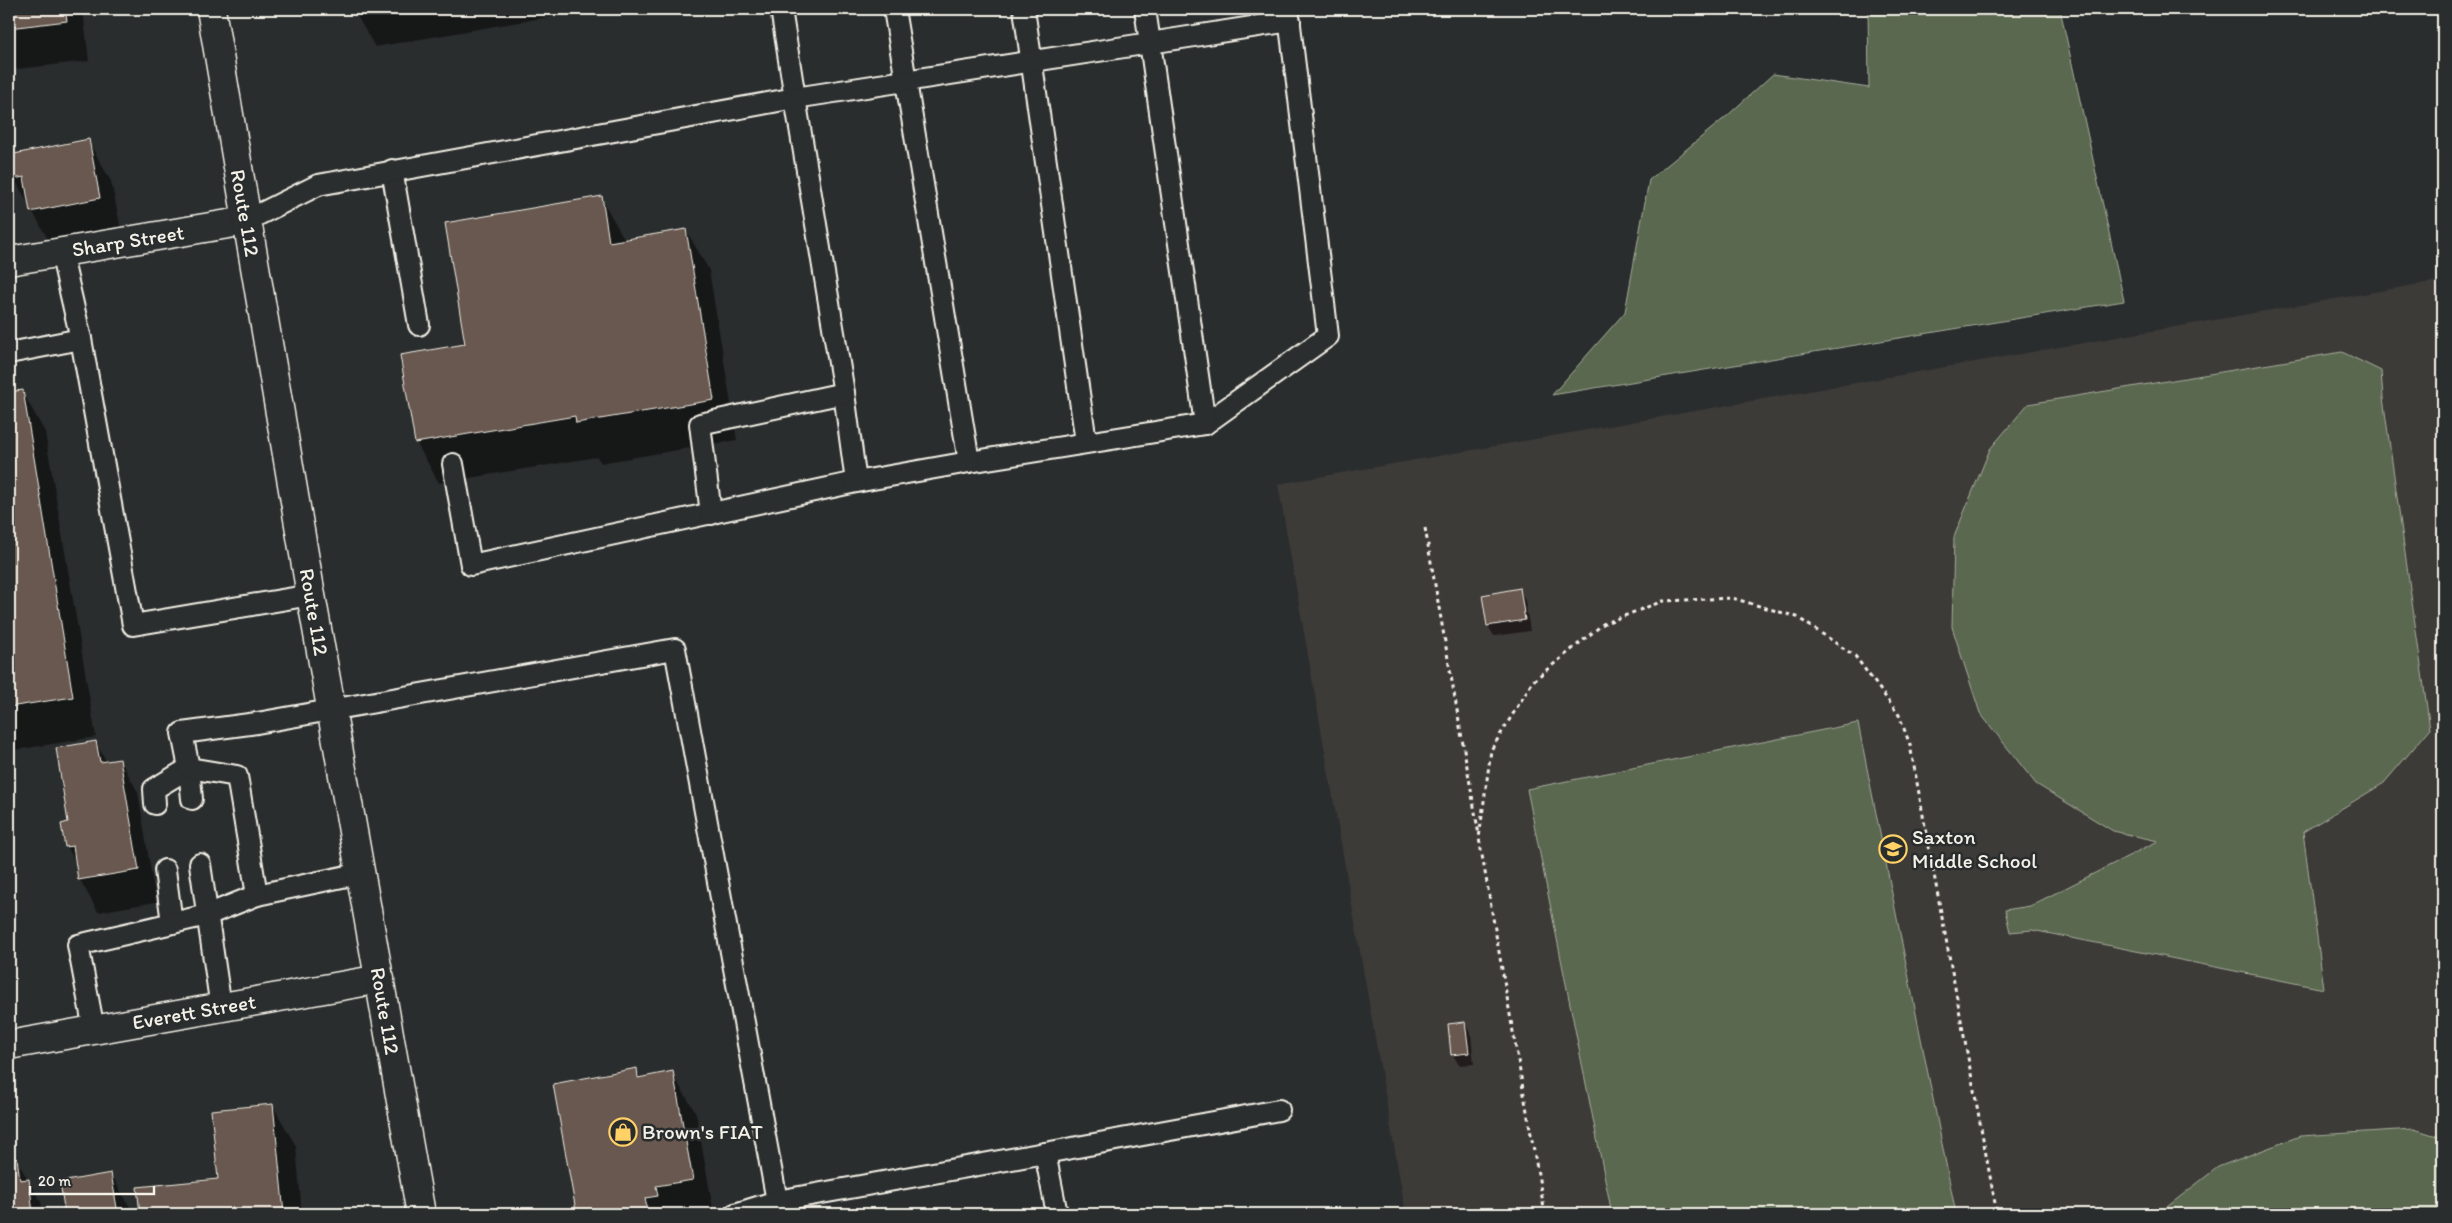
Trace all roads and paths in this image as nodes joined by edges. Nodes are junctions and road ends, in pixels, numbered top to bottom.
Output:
1 (211, 9) edge
2 (781, 9) edge
3 (894, 9) edge
4 (1024, 9) edge
5 (1145, 9) edge
6 (1289, 15) edge
7 (1150, 43) junction
8 (1032, 61) junction
9 (906, 80) junction
10 (795, 98) junction
11 (392, 170) junction
12 (246, 221) junction
13 (61, 252) junction
14 (9, 262) edge
15 (419, 325) dead end
16 (81, 339) junction
17 (9, 353) edge
18 (844, 393) junction
19 (1204, 424) junction
20 (1086, 442) junction
21 (969, 462) junction
22 (453, 464) dead end
23 (856, 482) junction
24 (711, 514) junction
25 (1425, 528) dead end
26 (311, 595) junction
27 (331, 709) junction
28 (188, 768) junction
29 (192, 799) dead end
30 (155, 804) dead end
31 (1479, 838) junction
32 (200, 864) dead end
33 (165, 870) dead end
34 (361, 874) junction
35 (257, 895) junction
36 (207, 915) junction
37 (172, 923) junction
38 (380, 978) junction
39 (221, 1008) junction
40 (94, 1030) junction
41 (9, 1045) edge
42 (1279, 1110) dead end
43 (1045, 1153) junction
44 (777, 1202) junction
45 (422, 1214) edge
46 (735, 1214) edge
47 (1057, 1214) edge
48 (1545, 1214) edge
49 (1997, 1214) edge

1 - 12 main road, Route 112
2 - 10 lane
3 - 9 lane
4 - 8 lane
5 - 7 lane
6 - 7 lane
6 - 19 lane
7 - 8 lane
7 - 19 lane
8 - 9 lane
8 - 20 lane
9 - 10 lane
9 - 21 lane
10 - 11 lane
10 - 18 lane
11 - 12 lane
11 - 15 lane
12 - 13 main road, Sharp Street
12 - 26 main road, Route 112
13 - 14 main road, Sharp Street
13 - 16 lane
16 - 17 lane
16 - 26 lane
18 - 23 lane
18 - 24 lane
19 - 20 lane
20 - 21 lane
21 - 23 lane
22 - 24 lane
23 - 24 lane
25 - 31 path
26 - 27 main road, Route 112
27 - 28 lane
27 - 34 main road, Route 112
27 - 44 lane
28 - 29 lane
28 - 30 lane
28 - 35 lane
31 - 48 path
31 - 49 path
32 - 36 lane
33 - 37 lane
34 - 35 lane
34 - 38 main road, Route 112
35 - 36 lane
36 - 37 lane
36 - 39 lane
37 - 40 lane
38 - 39 main road, Everett Street
38 - 45 main road, Route 112
39 - 40 main road, Everett Street
40 - 41 main road, Everett Street
42 - 43 lane
43 - 44 lane
43 - 47 lane
44 - 46 lane

